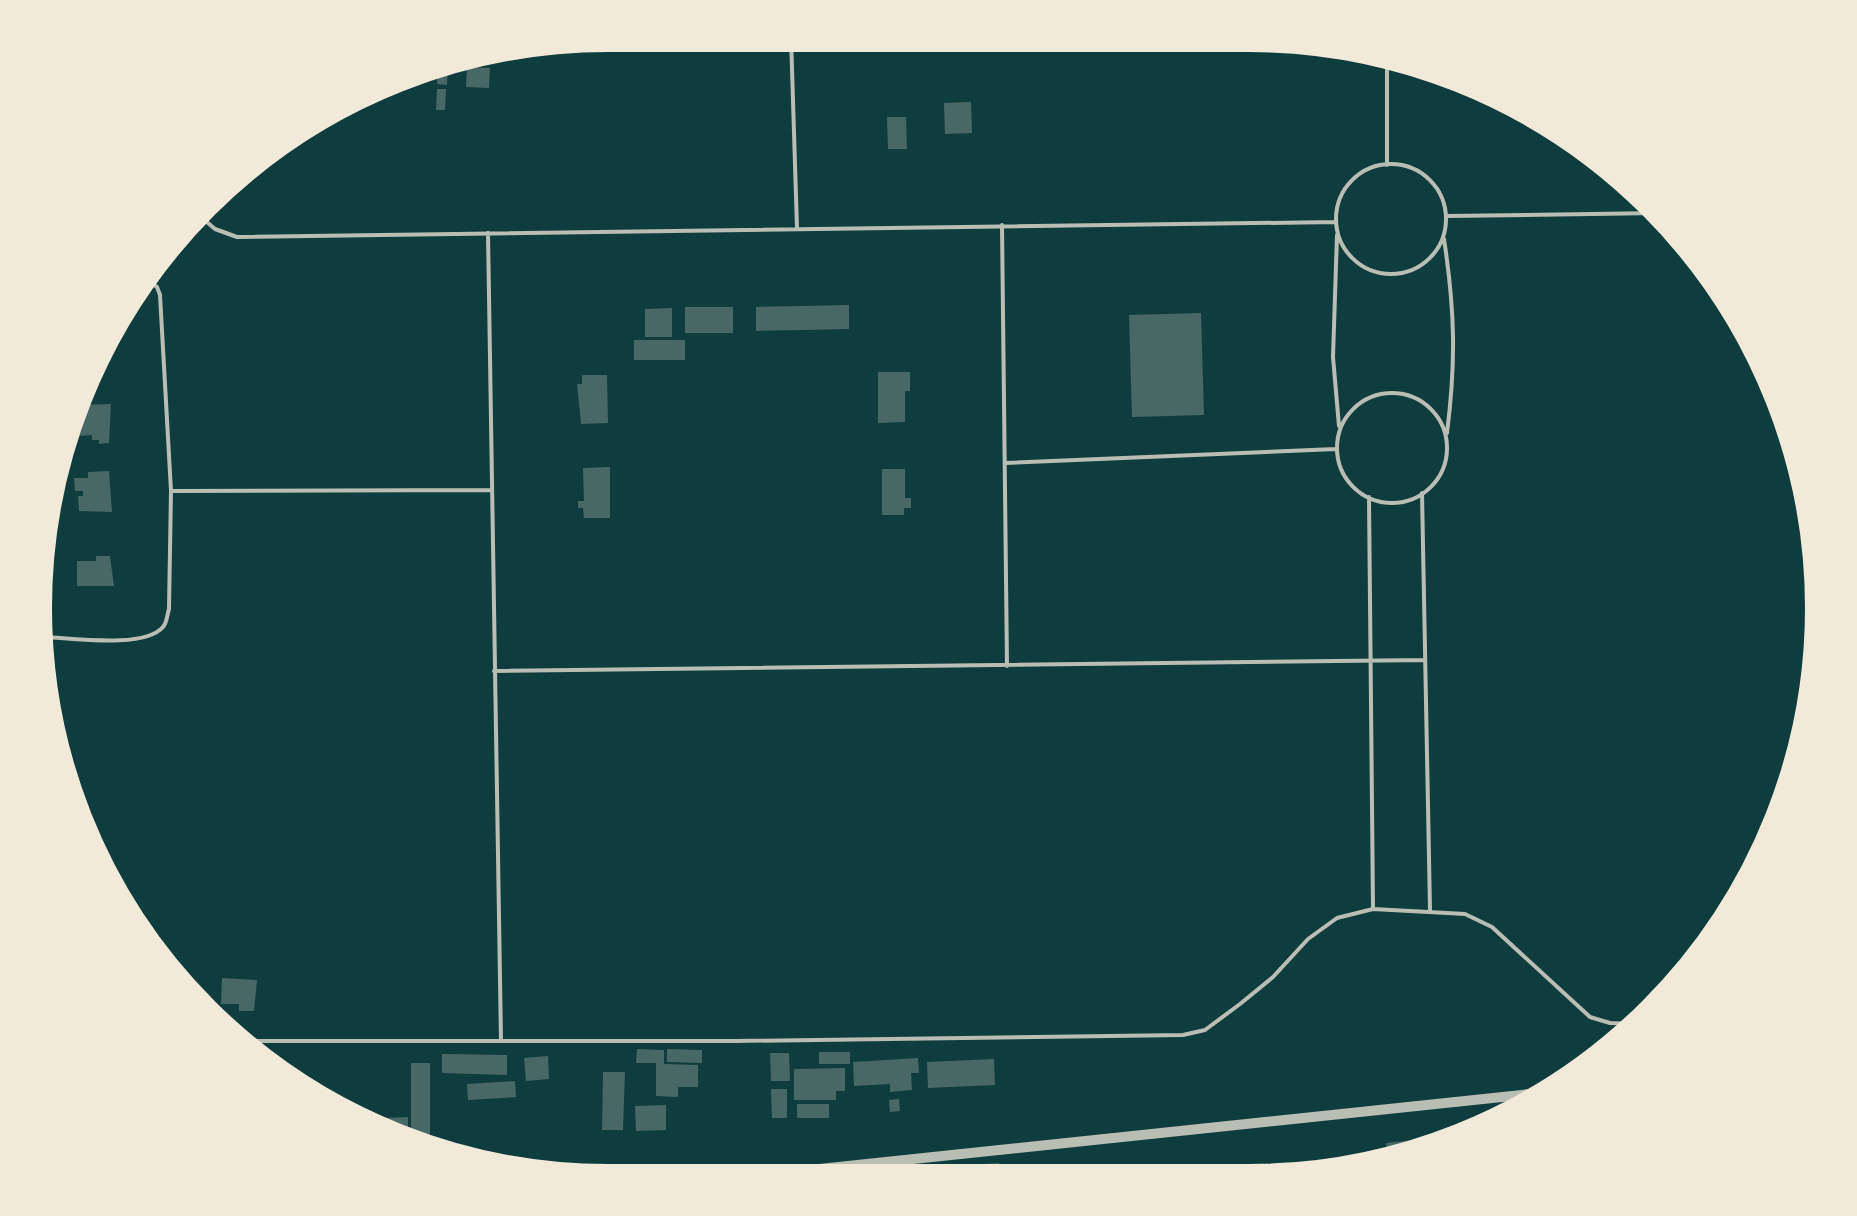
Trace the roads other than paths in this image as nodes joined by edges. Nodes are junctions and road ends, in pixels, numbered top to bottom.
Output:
1 (791, 50) edge
2 (1387, 68) edge
3 (1387, 165) junction
4 (1644, 213) edge
5 (1447, 216) junction
6 (206, 221) edge
7 (1336, 222) junction
8 (1002, 225) junction
9 (797, 228) junction
10 (1337, 232) junction
11 (488, 233) junction
12 (1444, 237) junction
13 (153, 285) edge
14 (1340, 428) junction
15 (1446, 437) junction
16 (1336, 449) junction
17 (1005, 463) junction
18 (491, 490) junction
19 (171, 491) junction
20 (1422, 493) junction
21 (1369, 497) junction
22 (51, 637) edge
23 (1425, 660) junction
24 (1371, 661) junction
25 (1007, 666) junction
26 (494, 671) junction
27 (1373, 909) junction
28 (1430, 910) junction
29 (1622, 1023) edge
30 (256, 1041) edge
31 (501, 1041) junction
32 (1520, 1095) edge
33 (848, 1166) edge

1 - 9 lane
2 - 3 lane
3 - 5 lane
3 - 7 lane
4 - 5 lane
5 - 12 lane
6 - 11 lane
7 - 8 lane
7 - 10 lane
8 - 9 lane
8 - 17 lane
9 - 11 lane
10 - 12 lane
10 - 14 lane
11 - 18 lane
12 - 15 lane
13 - 19 lane
14 - 15 lane
14 - 16 lane
15 - 20 lane
16 - 17 lane
16 - 21 lane
17 - 25 lane
18 - 19 lane
18 - 26 lane
19 - 22 lane
20 - 21 lane
20 - 23 lane
21 - 24 lane
23 - 24 lane
23 - 28 lane
24 - 25 lane
24 - 27 lane
25 - 26 lane
26 - 31 lane
27 - 28 lane
27 - 31 lane
28 - 29 lane
30 - 31 lane
32 - 33 street

